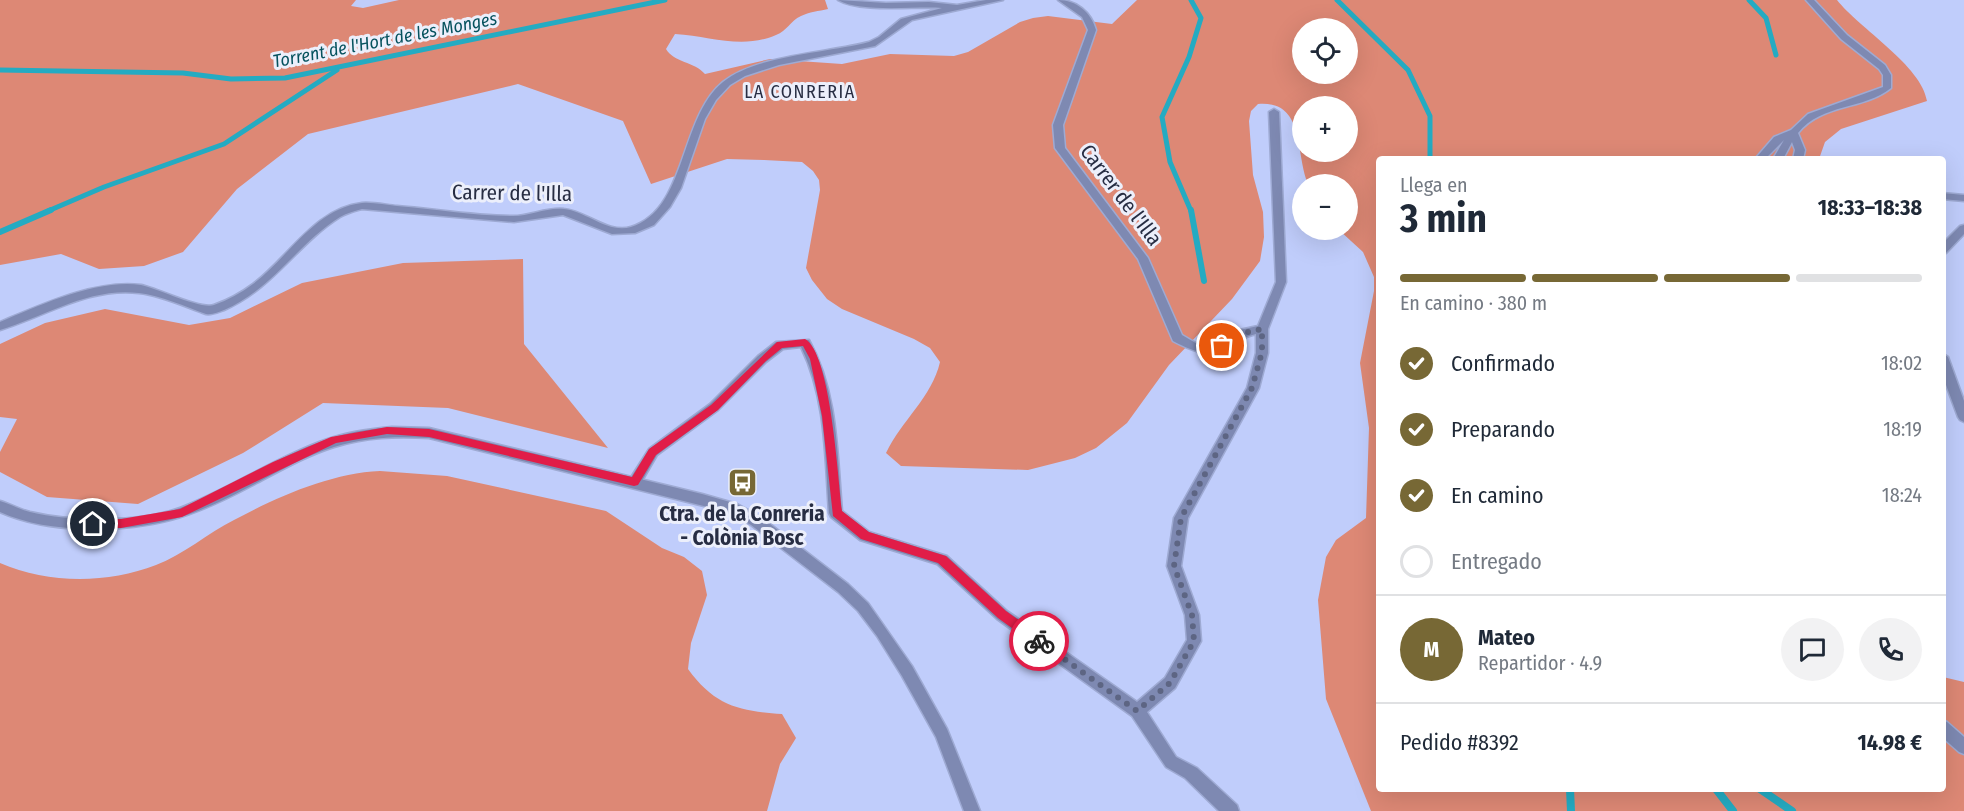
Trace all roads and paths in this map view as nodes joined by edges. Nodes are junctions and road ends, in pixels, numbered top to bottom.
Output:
1 (842, 0) edge
2 (999, 0) edge
3 (1062, 0) edge
4 (1810, 0) edge
5 (960, 8) junction
6 (1274, 112) dead end
7 (1793, 132) junction
8 (1763, 156) edge
9 (1780, 156) edge
10 (1799, 156) edge
11 (1946, 196) edge
12 (1964, 198) edge
13 (1964, 228) edge
14 (1946, 247) edge
15 (0, 326) edge
16 (1262, 329) junction
17 (1946, 368) edge
18 (1964, 417) edge
19 (634, 482) junction
20 (0, 506) edge
21 (1137, 711) junction
22 (1946, 731) edge
23 (1964, 747) edge
24 (972, 811) edge
25 (1232, 811) edge

1 - 5 street
2 - 5 street, Carrer de l'Illa
3 - 16 street, Carrer de l'Illa
4 - 7 street
5 - 15 street, Carrer de l'Illa
6 - 16 street
7 - 8 street
7 - 9 street
7 - 10 street
11 - 12 street
13 - 14 street
16 - 21 street
17 - 18 street
19 - 20 street
19 - 21 street
19 - 24 street
21 - 25 street
22 - 23 street

